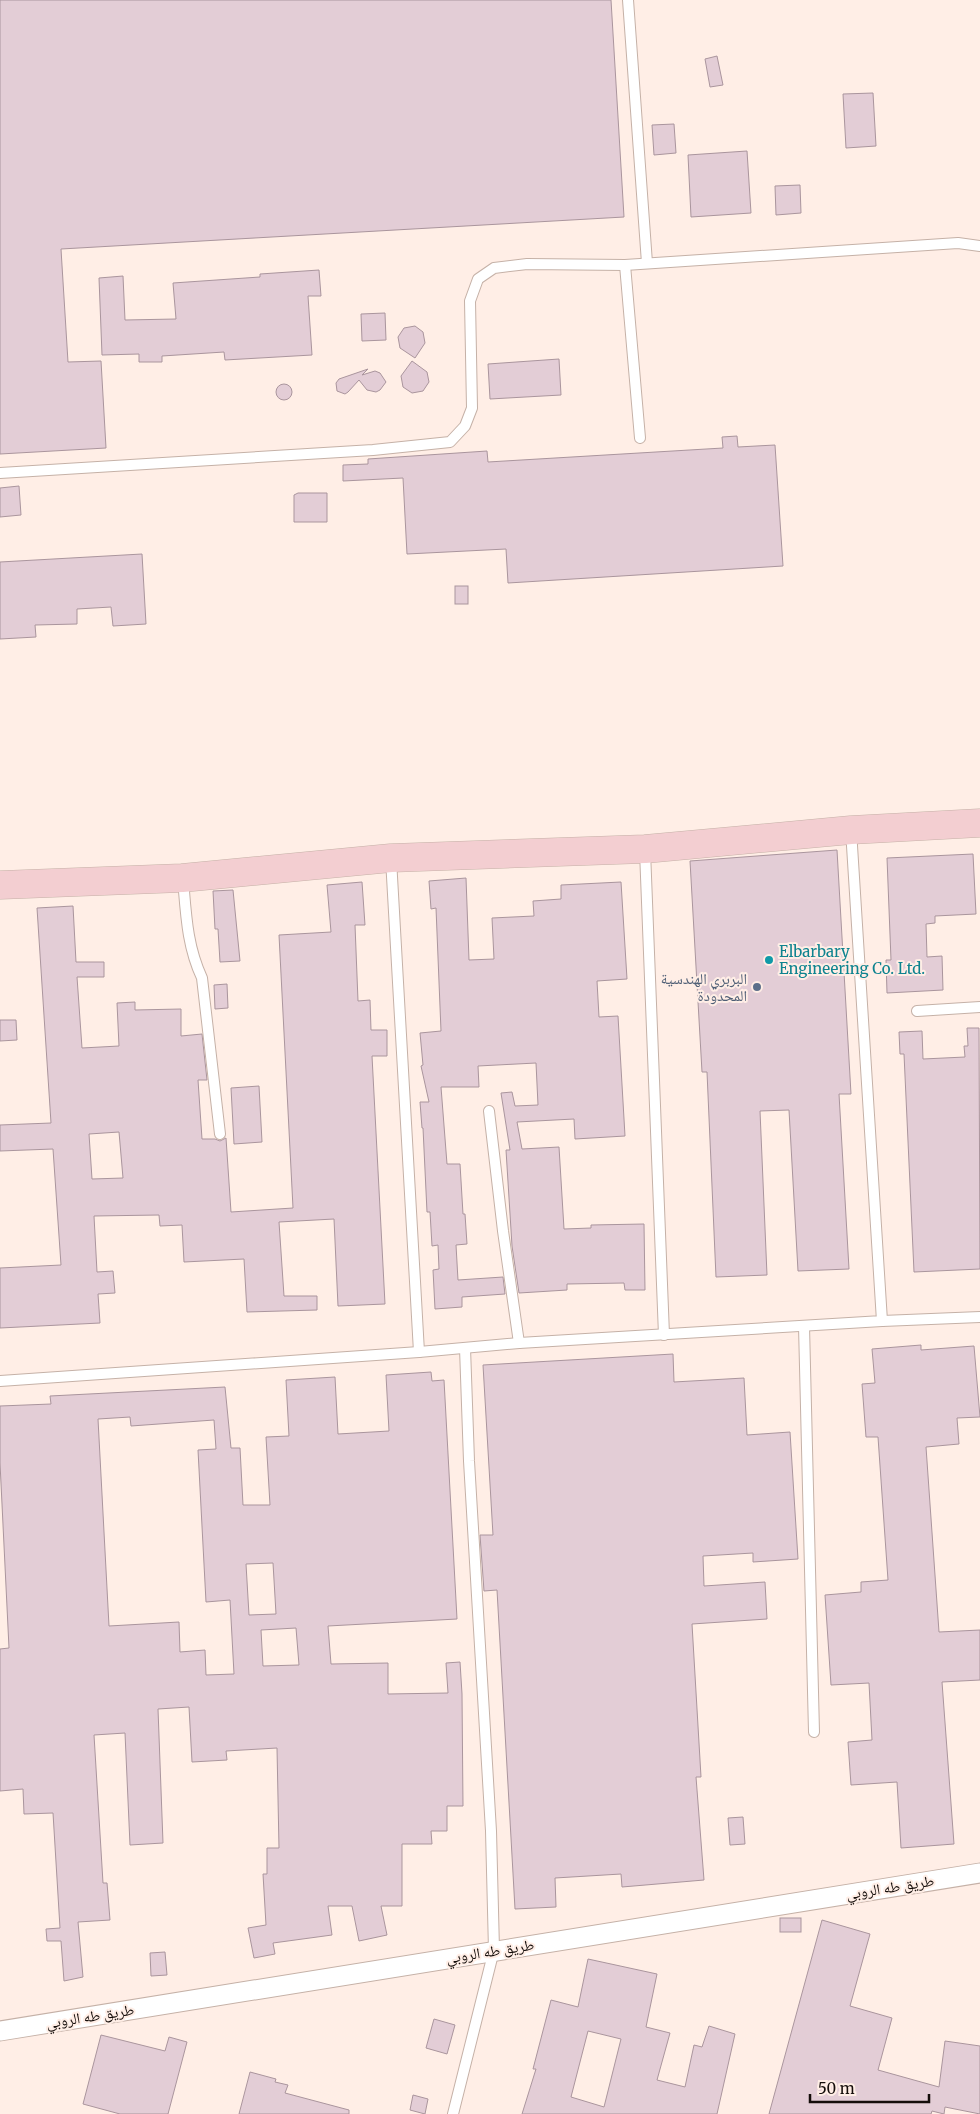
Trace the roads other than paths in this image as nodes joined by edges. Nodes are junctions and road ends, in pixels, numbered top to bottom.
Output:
1 (628, 0) edge
2 (980, 246) edge
3 (647, 263) junction
4 (625, 265) junction
5 (640, 438) dead end
6 (0, 473) edge
7 (980, 823) edge
8 (851, 830) junction
9 (645, 849) junction
10 (391, 858) junction
11 (182, 878) junction
12 (0, 885) edge
13 (980, 1007) edge
14 (917, 1011) dead end
15 (489, 1112) dead end
16 (220, 1134) dead end
17 (980, 1317) edge
18 (882, 1321) junction
19 (804, 1326) junction
20 (664, 1335) junction
21 (519, 1343) junction
22 (466, 1348) junction
23 (419, 1352) junction
24 (0, 1381) edge
25 (814, 1732) dead end
26 (980, 1873) edge
27 (494, 1950) junction
28 (0, 2031) edge
29 (453, 2114) edge

1 - 3 lane
2 - 3 lane
3 - 4 lane
4 - 5 lane
4 - 6 lane
7 - 8 street
8 - 9 street
8 - 18 lane
9 - 10 street
9 - 20 lane
10 - 11 street
10 - 23 lane
11 - 12 street
11 - 16 lane
13 - 14 lane
15 - 21 lane
17 - 18 lane
18 - 19 lane
19 - 20 lane
19 - 25 lane
20 - 21 lane
21 - 22 lane
22 - 23 lane
22 - 27 lane
23 - 24 lane
26 - 27 street, طريق طه الروبي
27 - 28 street, طريق طه الروبي
27 - 29 lane

